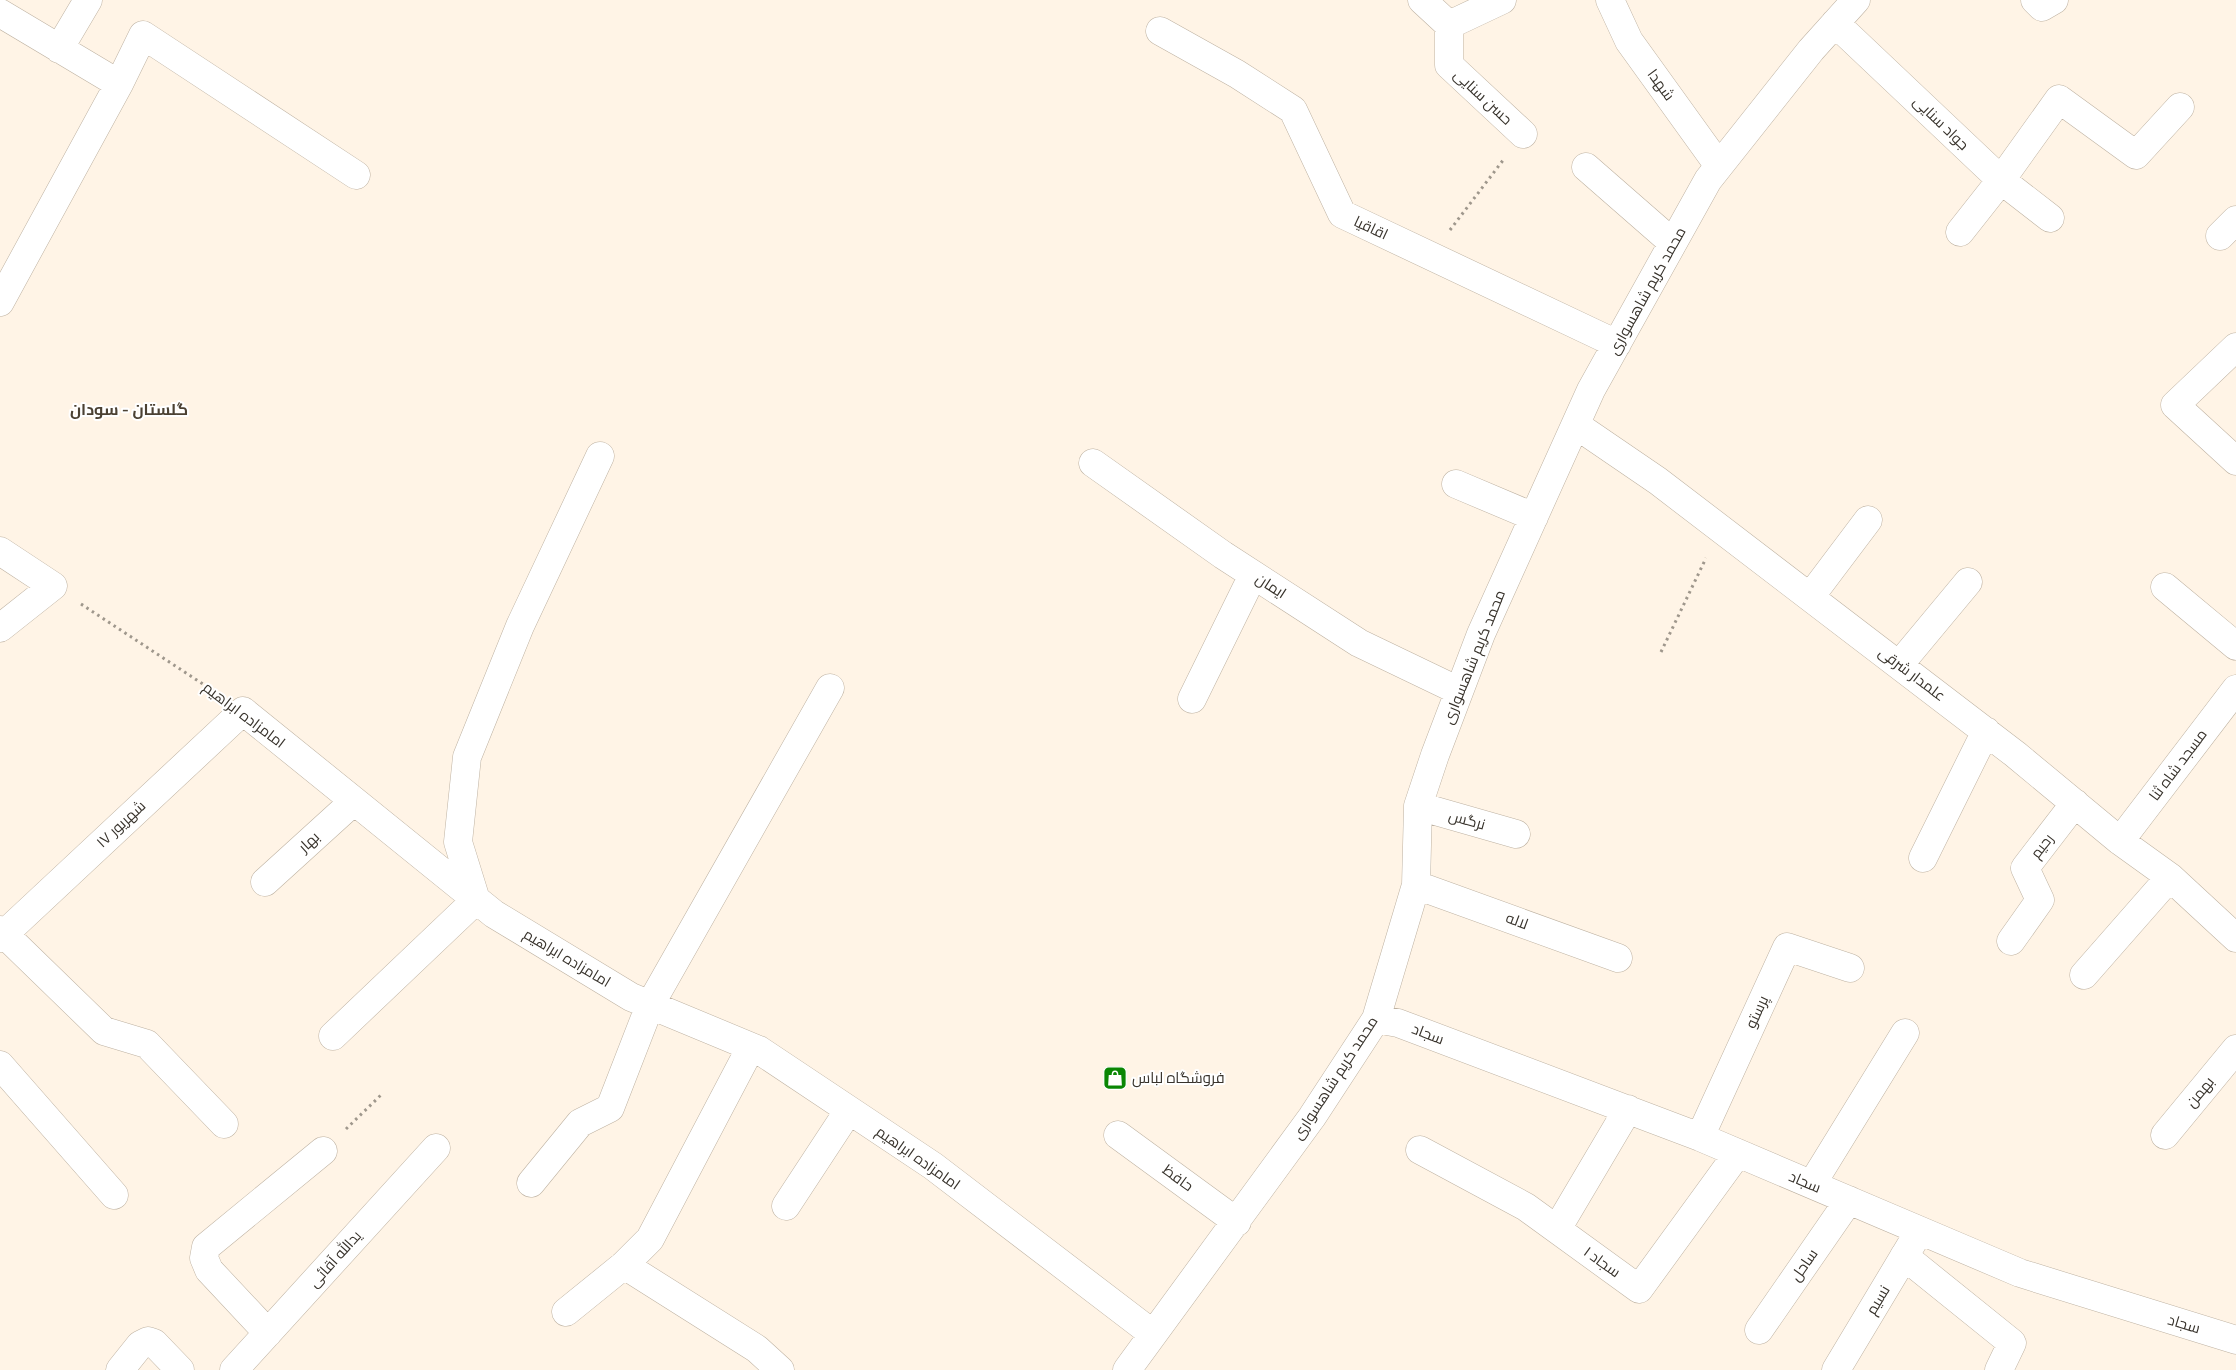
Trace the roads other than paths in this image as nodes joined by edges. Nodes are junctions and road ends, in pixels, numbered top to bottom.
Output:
1 (88, 0) edge
2 (1422, 0) edge
3 (1502, 0) edge
4 (1610, 0) edge
5 (1856, 0) edge
6 (2035, 0) edge
7 (2054, 0) edge
8 (0, 13) edge
9 (1835, 23) junction
10 (1449, 25) junction
11 (1160, 31) dead end
12 (60, 49) junction
13 (119, 84) junction
14 (2180, 107) dead end
15 (1524, 134) road end
16 (1719, 166) junction
17 (1586, 167) dead end
18 (356, 175) dead end
19 (2001, 180) junction
20 (2050, 218) dead end
21 (1960, 232) dead end
22 (1673, 243) junction
23 (0, 302) edge
24 (1617, 344) junction
25 (2236, 347) edge
26 (1576, 425) junction
27 (600, 456) dead end
28 (2236, 461) edge
29 (1093, 463) dead end
30 (1456, 484) dead end
31 (1534, 517) junction
32 (1868, 520) dead end
33 (0, 550) edge
34 (1253, 575) junction
35 (1968, 582) dead end
36 (2165, 587) dead end
37 (1810, 597) junction
38 (0, 628) edge
39 (2236, 646) edge
40 (1899, 665) junction
41 (830, 688) dead end
42 (2236, 689) edge
43 (1459, 691) junction
44 (1192, 699) dead end
45 (243, 711) joint
46 (1986, 731) junction
47 (353, 802) junction
48 (2075, 803) junction
49 (1418, 806) junction
50 (1516, 834) dead end
51 (2120, 841) junction
52 (1923, 858) dead end
53 (2170, 878) junction
54 (266, 882) dead end
55 (1416, 885) junction
56 (476, 900) junction
57 (1, 934) edge
58 (2236, 938) edge
59 (2011, 941) dead end
60 (1618, 958) dead end
61 (1850, 968) dead end
62 (2084, 976) dead end
63 (650, 1005) junction
64 (1376, 1019) junction
65 (1905, 1033) dead end
66 (334, 1036) dead end
67 (751, 1047) junction
68 (2236, 1049) edge
69 (0, 1065) edge
70 (1628, 1109) junction
71 (849, 1110) junction
72 (224, 1124) dead end
73 (1118, 1134) dead end
74 (2164, 1135) dead end
75 (1700, 1137) junction
76 (436, 1148) dead end
77 (1420, 1150) dead end
78 (324, 1151) road end
79 (1738, 1153) junction
80 (531, 1183) dead end
81 (1812, 1184) junction
82 (114, 1194) dead end
83 (1849, 1200) junction
84 (786, 1206) dead end
85 (1237, 1222) junction
86 (1557, 1229) junction
87 (1920, 1230) junction
88 (1904, 1256) junction
89 (624, 1265) junction
90 (566, 1312) dead end
91 (1759, 1330) dead end
92 (268, 1333) junction
93 (1153, 1334) junction
94 (2236, 1340) edge
95 (120, 1370) edge
96 (180, 1370) edge
97 (234, 1370) edge
98 (780, 1370) edge
99 (1127, 1370) edge
100 (1836, 1370) edge
101 (1999, 1370) edge

1 - 12 street
2 - 10 street
3 - 10 street
4 - 16 street, شهدا
5 - 9 street, محمد کریم شاهسواری
6 - 7 street
8 - 12 street
9 - 16 street, محمد کریم شاهسواری
9 - 19 street, جواد سنایی
10 - 15 street, حسن سنايی
11 - 24 street, اقاقیا
12 - 13 street
13 - 18 street
13 - 23 street
14 - 19 street
16 - 22 street, محمد کریم شاهسواری
17 - 22 street
19 - 20 street, جواد سنایی
19 - 21 street
22 - 24 street, محمد کریم شاهسواری
24 - 26 street, محمد کریم شاهسواری
25 - 28 street
26 - 31 street, محمد کریم شاهسواری
26 - 37 street, علمدار شرقی
27 - 56 street
29 - 34 street, ایمان
30 - 31 street
31 - 43 street, محمد کریم شاهسواری
32 - 37 street
33 - 38 street
34 - 43 street, ایمان
34 - 44 street
35 - 40 street
36 - 39 street
37 - 40 street, علمدار شرقی
40 - 46 street, علمدار شرقی
41 - 63 street
42 - 51 street, مسجد شاه ثنا
43 - 49 street, محمد کریم شاهسواری
45 - 47 street, امامزاده ابراهیم
45 - 57 street, ۱۷ شهریور
46 - 48 street, علمدار شرقی
46 - 52 street
47 - 54 street, بهار
47 - 56 street, امامزاده ابراهیم
48 - 51 street, علمدار شرقی
48 - 59 street, رحیم
49 - 50 street, نرگس
49 - 55 street, محمد کریم شاهسواری
51 - 53 street, علمدار شرقی
53 - 58 street, علمدار شرقی
53 - 62 street
55 - 60 street, لاله
55 - 64 street, محمد کریم شاهسواری
56 - 63 street, امامزاده ابراهیم
56 - 66 street
57 - 72 street
61 - 75 street, پرستو
63 - 67 street, امامزاده ابراهیم
63 - 80 street
64 - 70 street, سجاد
64 - 85 street, محمد کریم شاهسواری
65 - 81 street
67 - 71 street, امامزاده ابراهیم
67 - 89 street
68 - 74 street, بهمن
69 - 82 street
70 - 75 street, سجاد
70 - 86 street
71 - 84 street
71 - 93 street, امامزاده ابراهیم
73 - 85 street, حافظ
75 - 79 street, سجاد
76 - 92 street, یدالله آقائی
77 - 86 street, سجاد ۱
78 - 92 street
79 - 81 street, سجاد
79 - 86 street, سجاد ۱
81 - 83 street, سجاد
83 - 87 street, سجاد
83 - 91 street, ساحل
85 - 93 street, محمد کریم شاهسواری
87 - 88 street, نسیم
87 - 94 street, سجاد
88 - 100 street, نسیم
88 - 101 street
89 - 90 street
89 - 98 street
92 - 97 street, یدالله آقائی
93 - 99 street
95 - 96 street

